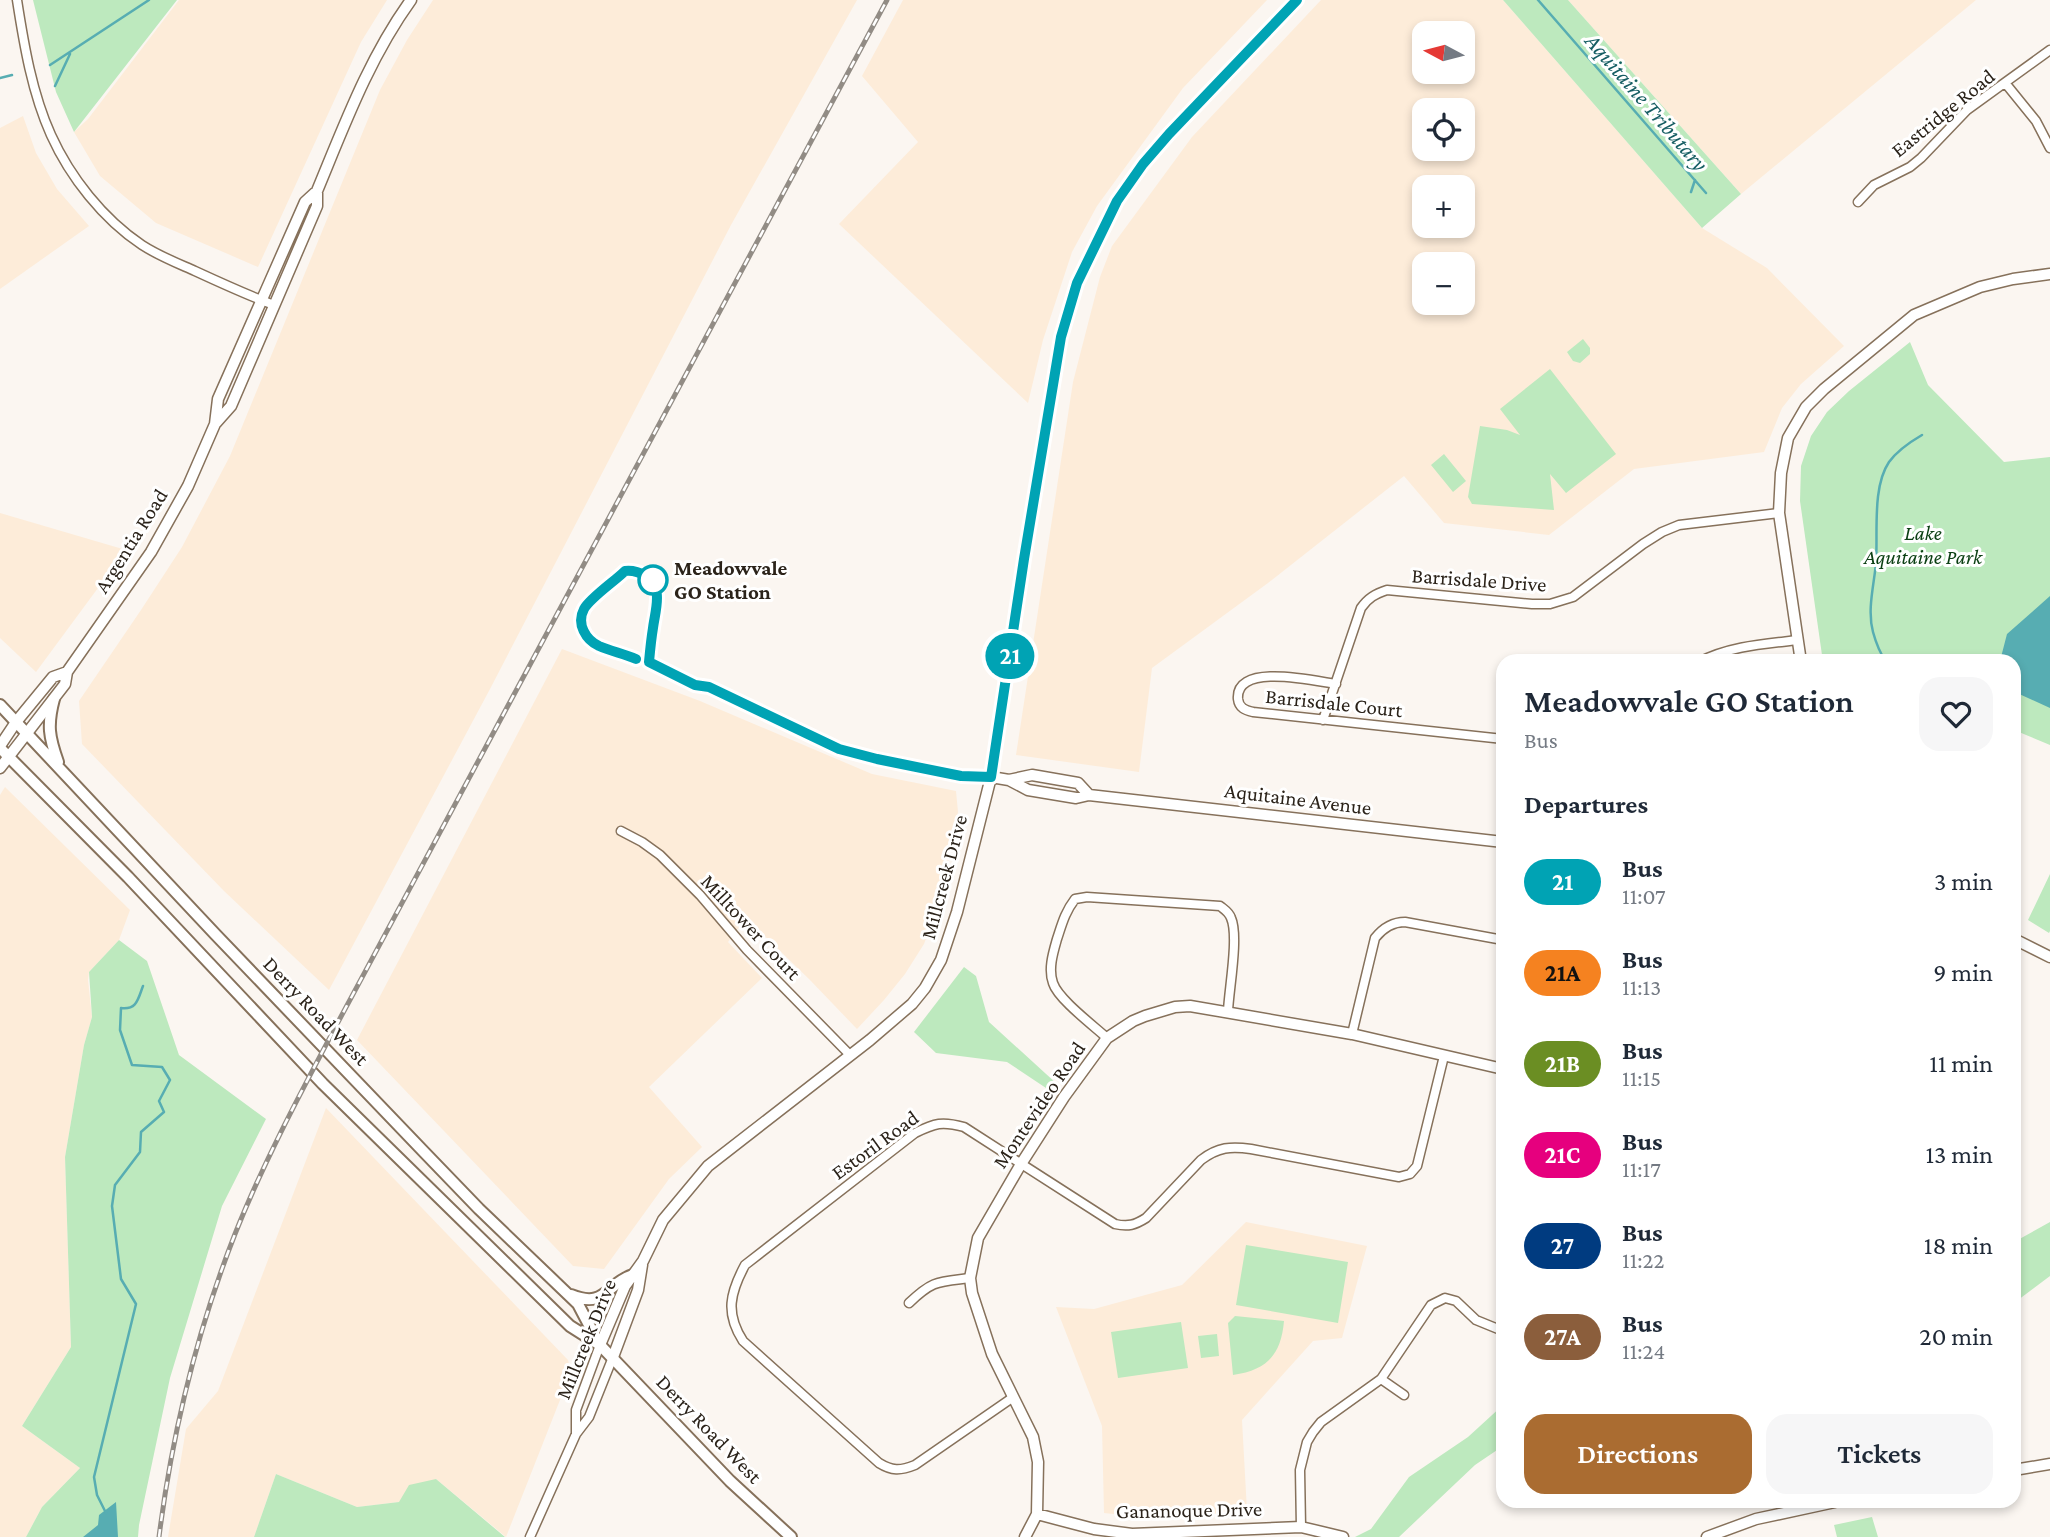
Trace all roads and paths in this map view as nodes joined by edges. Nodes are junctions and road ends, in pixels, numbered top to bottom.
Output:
1 (17, 0) edge
2 (411, 0) edge
3 (1297, 0) edge
4 (2050, 50) edge
5 (2006, 84) junction
6 (2050, 148) edge
7 (317, 191) junction
8 (1858, 202) dead end
9 (2050, 274) edge
10 (262, 300) junction
11 (274, 304) junction
12 (215, 424) junction
13 (1779, 513) junction
14 (1798, 640) junction
15 (1715, 654) edge
16 (1800, 654) edge
17 (67, 673) junction
18 (1336, 684) junction
19 (54, 699) junction
20 (0, 705) edge
21 (1323, 720) junction
22 (16, 722) junction
23 (27, 732) junction
24 (1496, 738) edge
25 (0, 747) edge
26 (8, 757) junction
27 (0, 768) edge
28 (60, 768) junction
29 (991, 777) junction
30 (1009, 780) junction
31 (1089, 795) junction
32 (621, 831) dead end
33 (1496, 841) edge
34 (1496, 939) edge
35 (2021, 942) edge
36 (2050, 957) edge
37 (1228, 1011) junction
38 (1352, 1034) junction
39 (1107, 1038) junction
40 (850, 1055) junction
41 (1444, 1056) junction
42 (1496, 1067) edge
43 (1021, 1164) junction
44 (643, 1261) junction
45 (633, 1275) junction
46 (970, 1278) junction
47 (568, 1293) junction
48 (909, 1303) dead end
49 (1496, 1328) edge
50 (600, 1345) junction
51 (613, 1357) junction
52 (1381, 1379) junction
53 (1404, 1395) dead end
54 (1012, 1398) junction
55 (576, 1434) junction
56 (2050, 1464) edge
57 (2021, 1469) edge
58 (1807, 1508) edge
59 (1037, 1514) junction
60 (1301, 1527) junction
61 (530, 1537) edge
62 (791, 1537) edge
63 (1025, 1537) edge
64 (1343, 1537) edge
65 (1707, 1537) edge

1 - 10 street
2 - 7 street, Argentia Road
3 - 29 street, Millcreek Drive
4 - 5 street, Eastridge Road
5 - 6 street
5 - 8 street, Eastridge Road
7 - 10 street, Argentia Road
7 - 11 street, Argentia Road
9 - 13 street
10 - 11 street
10 - 12 street, Argentia Road
11 - 12 street, Argentia Road
12 - 17 street, Argentia Road
13 - 14 street
13 - 18 street, Barrisdale Drive
14 - 15 street
14 - 16 street
17 - 19 street, Argentia Road
17 - 22 street, Argentia Road
18 - 21 street, Barrisdale Drive
18 - 21 street, Barrisdale Court
19 - 23 street, Argentia Road
19 - 28 main road
20 - 22 main road, Derry Road West
21 - 24 street, Barrisdale Court
22 - 23 main road, Derry Road West
22 - 25 street, Argentia Road
23 - 26 street, Argentia Road
23 - 28 main road, Derry Road West
25 - 26 main road, Derry Road West
26 - 27 street, Argentia Road
26 - 50 main road, Derry Road West
28 - 47 main road, Derry Road West
29 - 30 street, Aquitaine Avenue
29 - 40 street, Millcreek Drive
30 - 31 street, Aquitaine Avenue
30 - 31 street, Aquitaine Avenue
31 - 33 street, Aquitaine Avenue
32 - 40 street, Milltower Court
34 - 38 street
35 - 36 street
37 - 38 street, Montevideo Road
37 - 39 street, Montevideo Road
37 - 39 street
38 - 41 street, Montevideo Road
39 - 43 street, Montevideo Road
40 - 44 street, Millcreek Drive
41 - 42 street, Montevideo Road
41 - 43 street, Estoril Road
43 - 46 street, Montevideo Road
43 - 54 street, Estoril Road
44 - 45 street, Millcreek Drive
44 - 51 street, Millcreek Drive
45 - 47 main road
45 - 50 street, Millcreek Drive
46 - 48 street
46 - 54 street, Montevideo Road
47 - 50 main road, Derry Road West
49 - 52 street
50 - 51 main road, Derry Road West
50 - 55 street, Millcreek Drive
51 - 55 street, Millcreek Drive
51 - 62 main road, Derry Road West
52 - 53 street
52 - 60 street
54 - 59 street, Montevideo Road
55 - 61 street, Millcreek Drive
56 - 57 street
58 - 65 street
59 - 60 street, Gananoque Drive
59 - 63 street, Montevideo Road
60 - 64 street, Gananoque Drive

